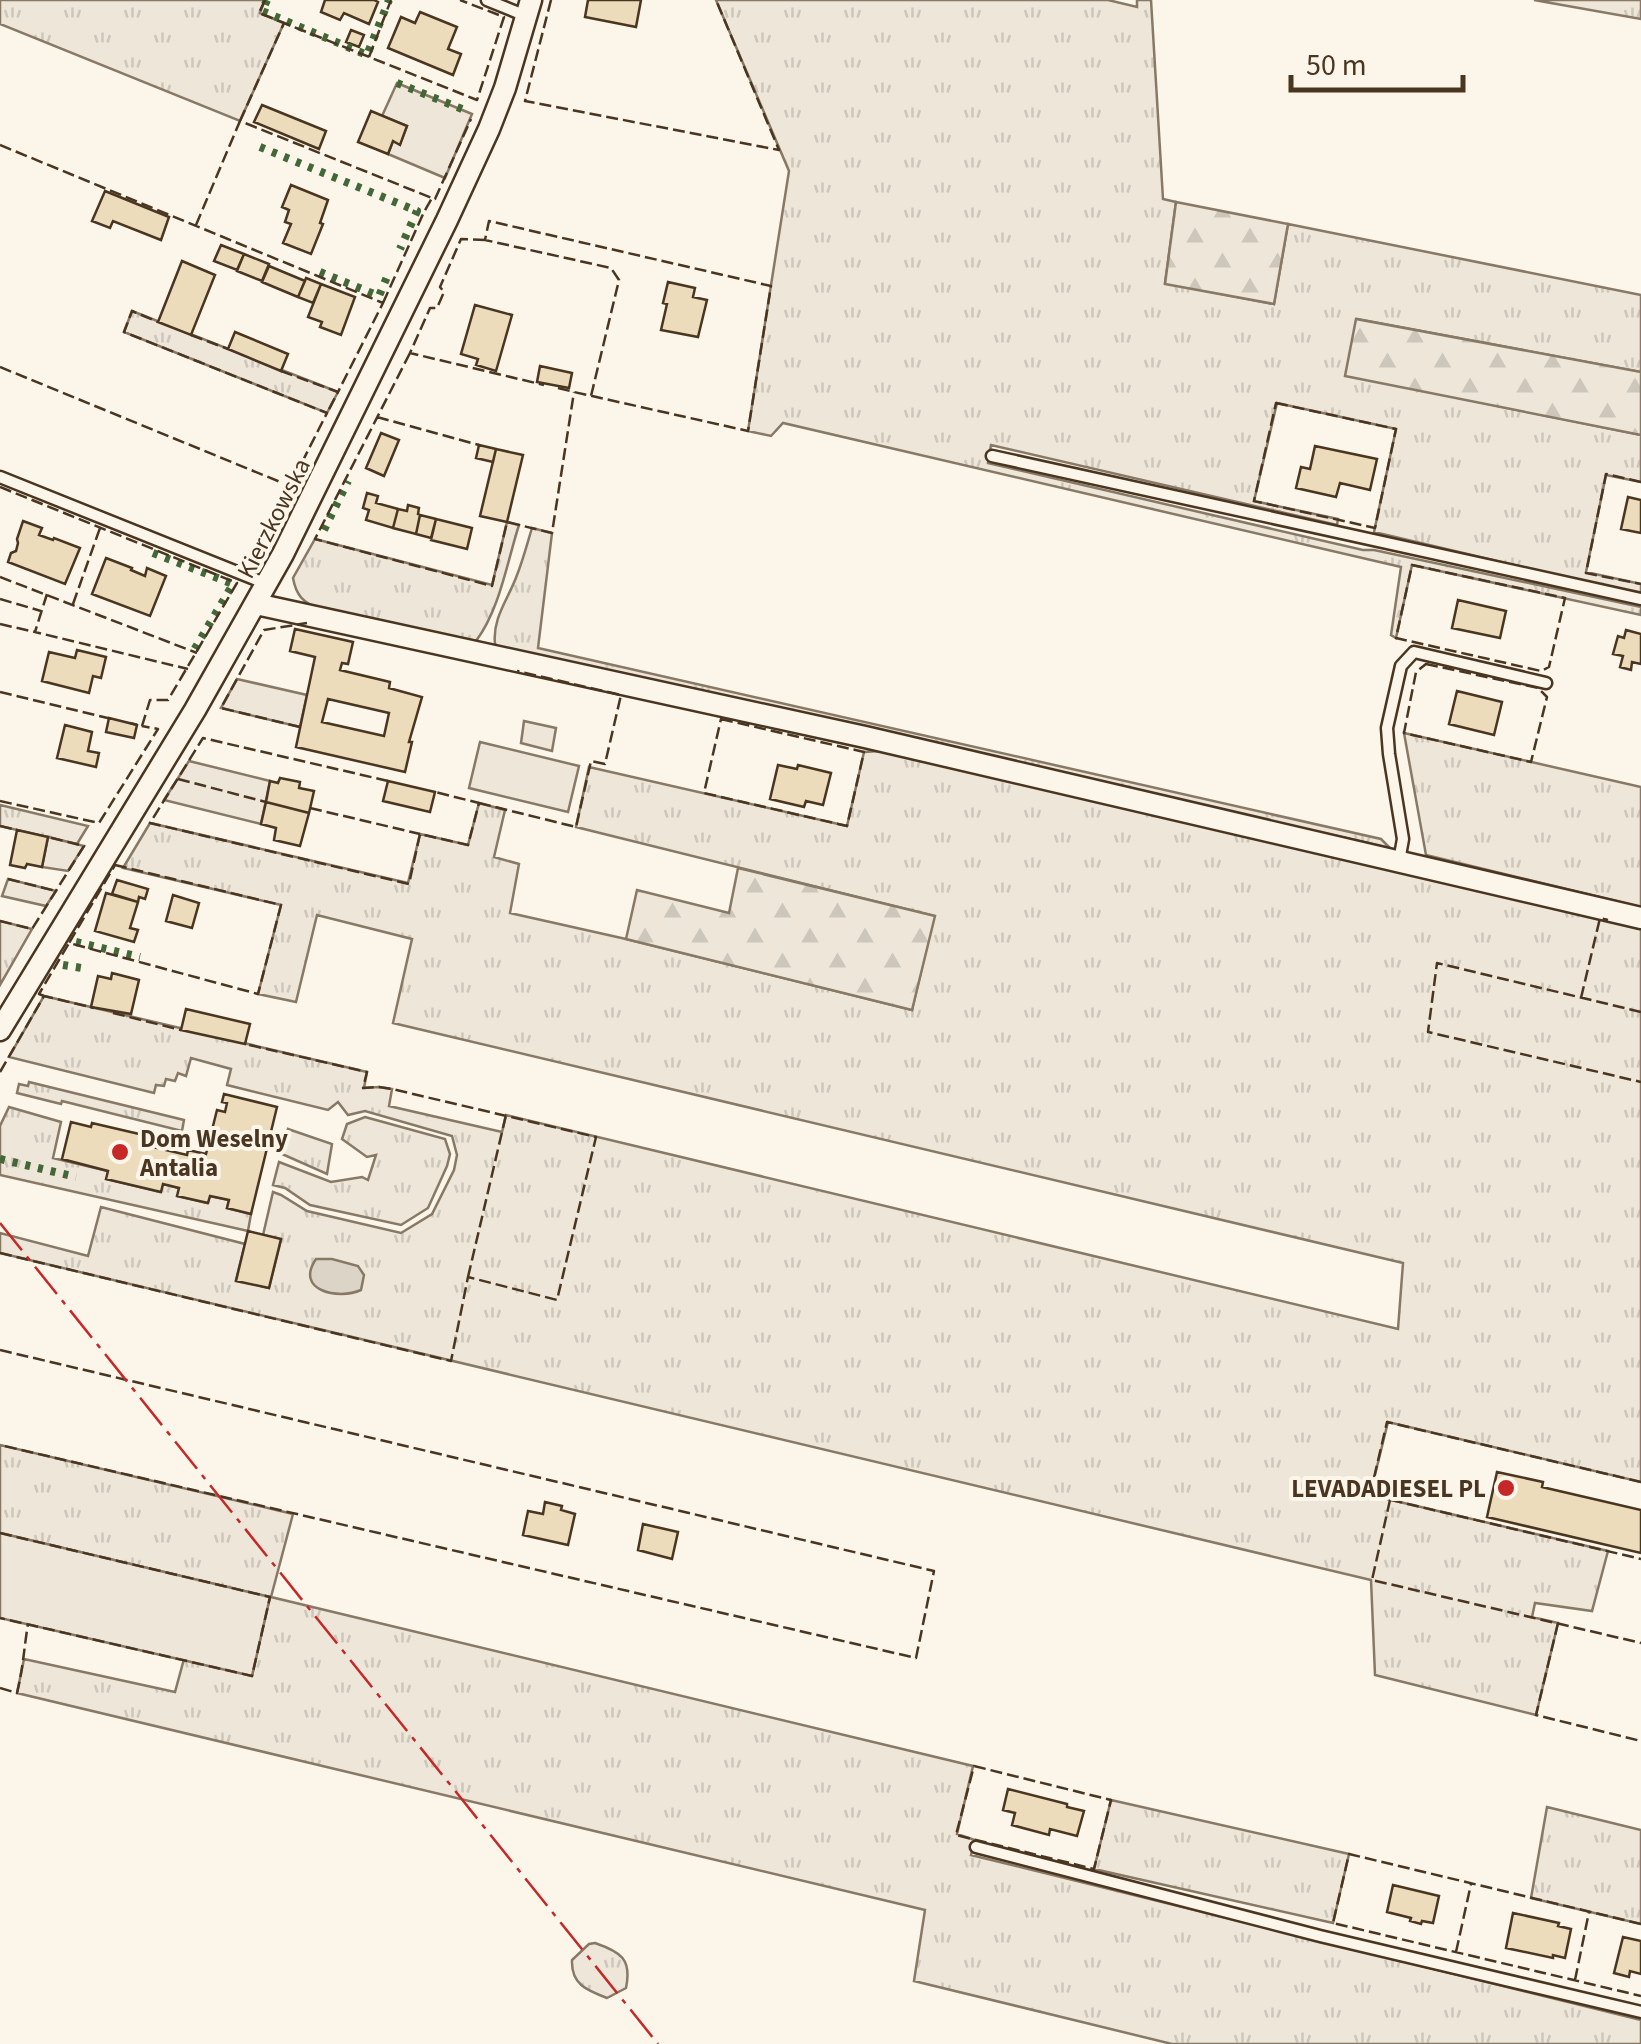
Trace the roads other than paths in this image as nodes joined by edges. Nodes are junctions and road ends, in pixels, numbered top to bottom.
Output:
1 (487, 0) edge
2 (529, 8) edge
3 (992, 456) dead end
4 (0, 476) edge
5 (267, 584) junction
6 (1641, 599) edge
7 (256, 604) junction
8 (1546, 683) dead end
9 (1400, 861) junction
10 (1641, 918) edge
11 (0, 1030) edge
12 (976, 1847) dead end
13 (1641, 2012) edge

1 - 2 lane
2 - 5 street, Kierzkowska
3 - 6 lane
4 - 5 lane
5 - 7 street, Kierzkowska
7 - 9 street
7 - 11 street, Kierzkowska
8 - 9 lane
9 - 10 street
12 - 13 lane

